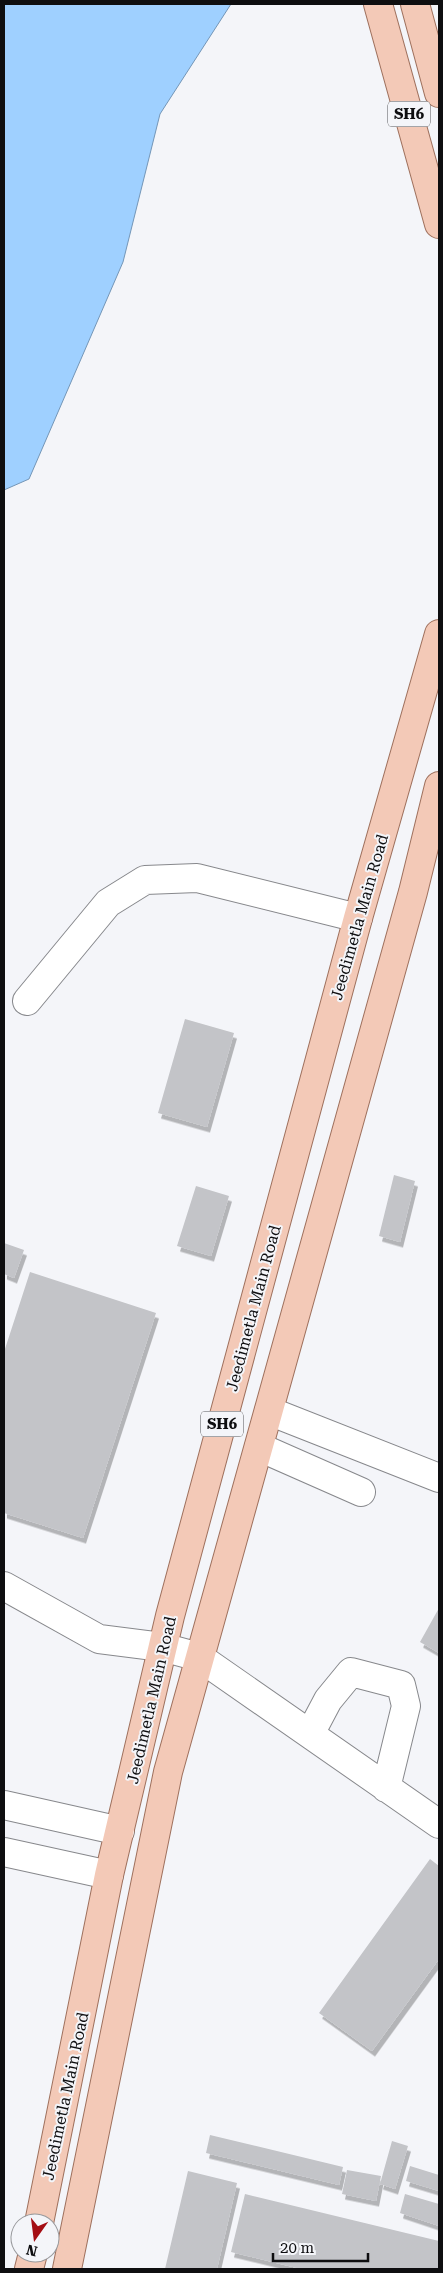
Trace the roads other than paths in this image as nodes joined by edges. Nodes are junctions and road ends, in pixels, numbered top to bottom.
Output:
1 (378, 4) edge
2 (415, 4) edge
3 (432, 40) edge
4 (439, 93) edge
5 (439, 224) edge
6 (439, 634) edge
7 (439, 786) edge
8 (358, 918) junction
9 (27, 1001) dead end
10 (269, 1411) junction
11 (259, 1447) junction
12 (439, 1478) edge
13 (361, 1492) dead end
14 (4, 1586) edge
15 (162, 1646) junction
16 (199, 1657) junction
17 (310, 1734) junction
18 (386, 1788) junction
19 (4, 1805) edge
20 (439, 1824) edge
21 (120, 1831) junction
22 (4, 1852) edge
23 (110, 1875) junction
24 (41, 2213) edge
25 (67, 2269) edge

1 - 5 main road, SH6
2 - 3 main road, SH6
3 - 4 main road, SH6
6 - 8 main road, Jeedimetla Main Road / SH6
7 - 10 main road, Jeedimetla Main Road / SH6
8 - 9 street
8 - 15 main road, Jeedimetla Main Road / SH6
10 - 11 main road, Jeedimetla Main Road / SH6
10 - 12 street
11 - 13 street
11 - 16 main road, Jeedimetla Main Road / SH6
14 - 15 street
15 - 16 street
15 - 21 main road, Jeedimetla Main Road / SH6
16 - 17 street
16 - 25 main road, Jeedimetla Main Road / SH6
17 - 18 street
17 - 18 street
18 - 20 street
19 - 21 street
21 - 23 main road, Jeedimetla Main Road / SH6
22 - 23 street
23 - 24 main road, Jeedimetla Main Road / SH6

